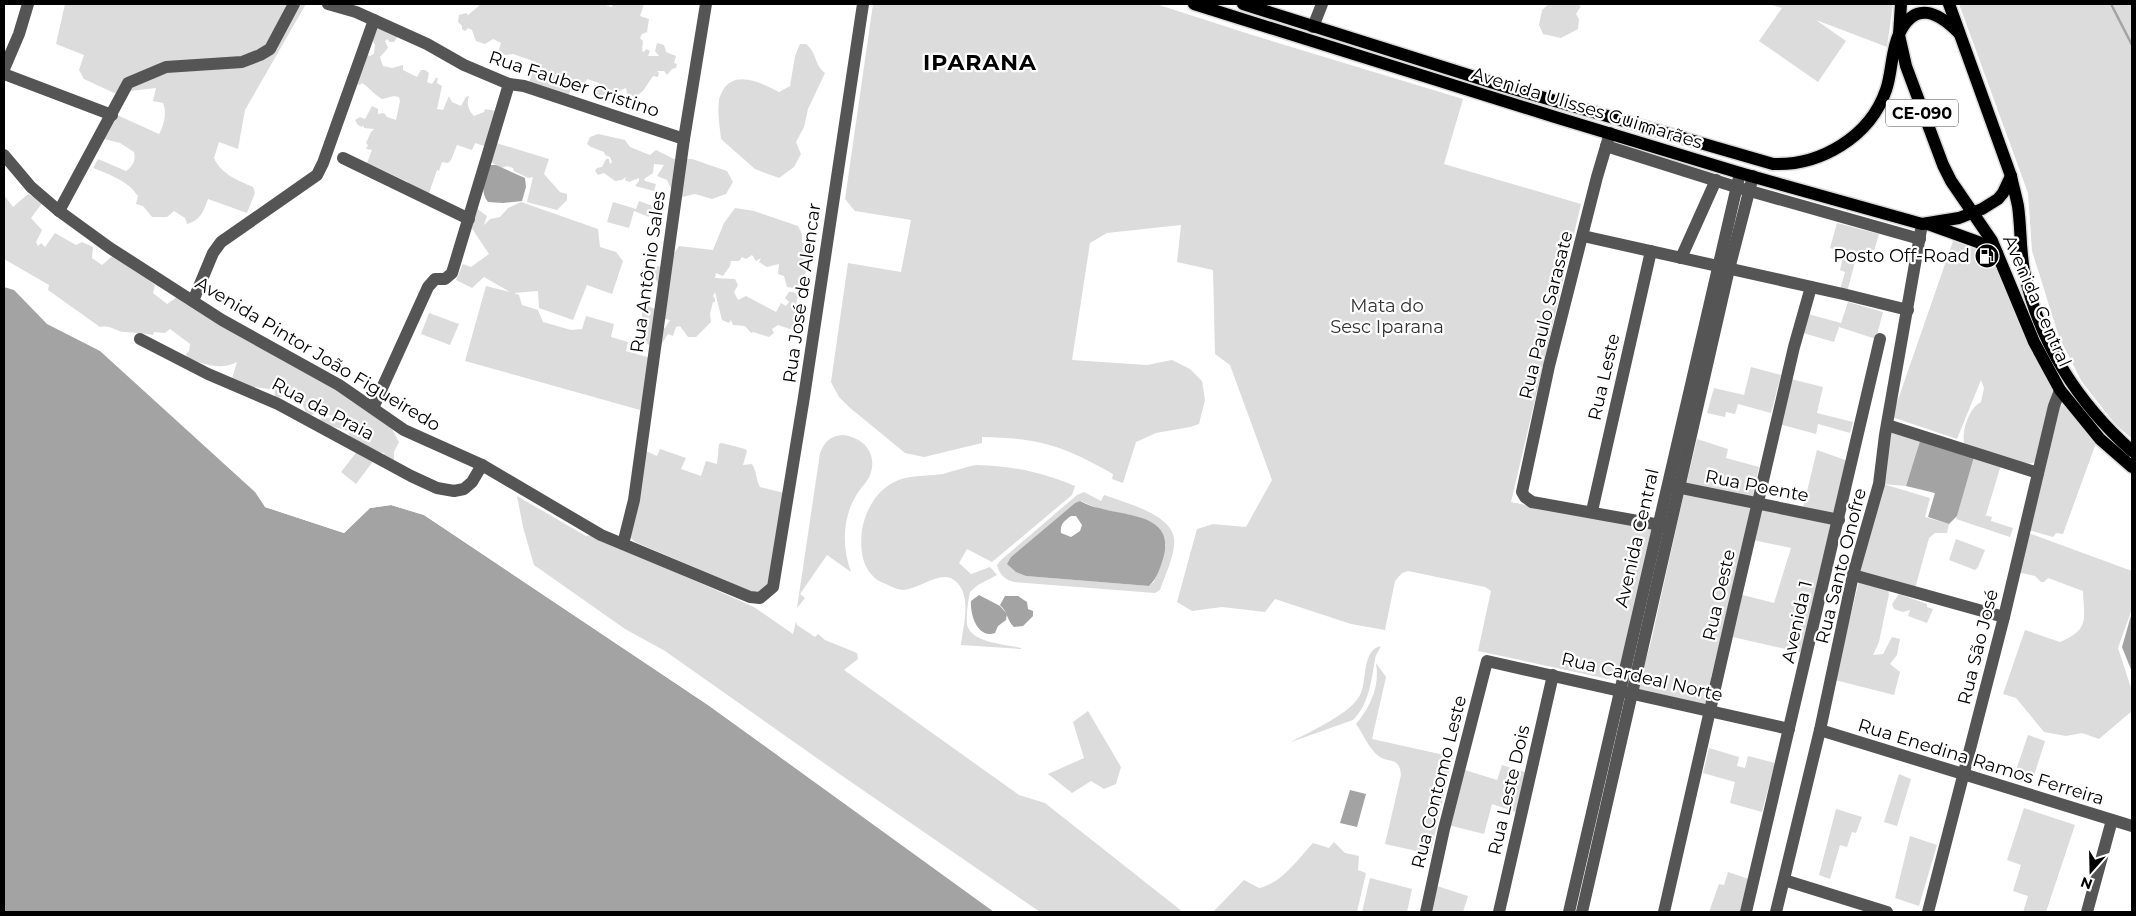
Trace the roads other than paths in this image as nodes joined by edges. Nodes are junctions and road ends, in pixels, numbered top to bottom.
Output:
1 (28, 4) edge
2 (294, 4) edge
3 (328, 4) edge
4 (706, 4) edge
5 (863, 4) edge
6 (1194, 4) edge
7 (1243, 4) edge
8 (1322, 4) edge
9 (1901, 4) edge
10 (1949, 4) edge
11 (355, 8) edge
12 (374, 20) junction
13 (1313, 27) junction
14 (1959, 33) junction
15 (1899, 35) junction
16 (5, 64) edge
17 (4, 74) edge
18 (509, 84) junction
19 (112, 115) junction
20 (1610, 133) junction
21 (684, 139) junction
22 (1692, 142) junction
23 (1606, 146) junction
24 (4, 155) edge
25 (1687, 156) junction
26 (343, 158) dead end
27 (1740, 173) junction
28 (1753, 176) junction
29 (2011, 176) junction
30 (1716, 180) junction
31 (1736, 187) junction
32 (1749, 190) junction
33 (59, 212) junction
34 (1973, 213) junction
35 (469, 219) junction
36 (1925, 224) junction
37 (1583, 236) junction
38 (1920, 239) junction
39 (1651, 251) junction
40 (1998, 253) junction
41 (1682, 258) junction
42 (1723, 268) junction
43 (1811, 287) junction
44 (193, 301) junction
45 (1908, 310) junction
46 (140, 339) dead end
47 (1880, 339) dead end
48 (2060, 390) junction
49 (373, 408) junction
50 (1887, 425) junction
51 (2132, 451) edge
52 (482, 466) junction
53 (2132, 467) edge
54 (2038, 473) junction
55 (1674, 486) junction
56 (1759, 504) junction
57 (1592, 511) junction
58 (1839, 520) junction
59 (1665, 525) junction
60 (623, 544) junction
61 (1853, 575) junction
62 (773, 587) joint
63 (2004, 617) junction
64 (1487, 660) joint
65 (1553, 675) junction
66 (1626, 691) junction
67 (1711, 710) junction
68 (1789, 729) junction
69 (1820, 730) junction
70 (1964, 776) junction
71 (2112, 820) junction
72 (2132, 826) edge
73 (1784, 880) junction
74 (1426, 912) edge
75 (1499, 912) edge
76 (1569, 912) edge
77 (1582, 912) edge
78 (1664, 912) edge
79 (1746, 912) edge
80 (1776, 912) edge
81 (1887, 912) edge
82 (1928, 912) edge
83 (2087, 912) edge

1 - 16 street
2 - 19 street
3 - 11 street, Rua Fauber Cristino
4 - 21 street, Rua Antônio Sales
5 - 62 street, Rua José de Alencar
6 - 20 main road, Avenida Ulisses Guimarães
7 - 13 main road, Avenida Ulisses Guimarães
8 - 13 street
9 - 15 main road, CE-090
10 - 14 main road, CE-090
11 - 12 street, Rua Fauber Cristino
12 - 18 street, Rua Fauber Cristino
12 - 44 street
13 - 22 main road, Avenida Ulisses Guimarães
14 - 15 main road
14 - 29 main road, CE-090
15 - 22 main road, Avenida Ulisses Guimarães
15 - 34 main road, CE-090
17 - 19 street
18 - 21 street, Rua Fauber Cristino
18 - 35 street
19 - 33 street
20 - 23 street, Rua Paulo Sarasate
20 - 25 main road, Avenida Ulisses Guimarães
21 - 60 street, Rua Antônio Sales
22 - 25 main road
23 - 30 street
23 - 37 street, Rua Paulo Sarasate
24 - 33 street, Avenida Pintor João Figueiredo
25 - 27 main road, Avenida Ulisses Guimarães
26 - 35 street
27 - 28 main road, Avenida Ulisses Guimarães
27 - 31 street, Avenida Central
28 - 32 street, Avenida Central
28 - 36 main road, Avenida Ulisses Guimarães
29 - 34 main road, Avenida Ulisses Guimarães
29 - 51 main road, Avenida Central / CE-090
30 - 31 street
30 - 41 street
31 - 32 street
31 - 42 street, Avenida Central
32 - 38 street
32 - 42 street, Avenida Central
33 - 44 street, Avenida Pintor João Figueiredo
34 - 36 main road, Avenida Ulisses Guimarães
34 - 40 main road, Avenida Central / CE-090
35 - 49 street
36 - 38 street, Rua Santo Onofre
36 - 40 main road
37 - 39 street
37 - 57 street, Rua Paulo Sarasate
38 - 45 street, Rua Santo Onofre
39 - 41 street
39 - 57 street, Rua Leste
40 - 48 main road, Avenida Central / CE-090
41 - 42 street
42 - 43 street
42 - 55 street, Avenida Central
43 - 45 street
43 - 56 street, Rua Oeste
44 - 49 street, Avenida Pintor João Figueiredo
45 - 50 street, Rua Santo Onofre
46 - 52 street, Rua da Praia
47 - 58 street, Avenida 1
48 - 53 main road, Avenida Central / CE-090
48 - 54 street, Rua São José
49 - 52 street, Avenida Pintor João Figueiredo
50 - 54 street
50 - 61 street, Rua Santo Onofre
52 - 60 street, Avenida Pintor João Figueiredo
54 - 63 street, Rua São José
55 - 56 street, Rua Poente
55 - 59 street, Avenida Central
56 - 58 street, Rua Poente
56 - 67 street, Rua Oeste
57 - 59 street
58 - 68 street, Avenida 1
59 - 66 street, Avenida Central
60 - 62 street, Avenida Pintor João Figueiredo
61 - 63 street
61 - 69 street, Rua Santo Onofre
63 - 70 street, Rua São José
64 - 65 street, Rua Cardeal Norte
64 - 74 street, Rua Contomo Leste
65 - 66 street, Rua Cardeal Norte
65 - 75 street, Rua Leste Dois
66 - 67 street, Rua Cardeal Norte
66 - 76 street, Avenida Central
66 - 77 street, Avenida Central
67 - 68 street, Rua Cardeal Norte
67 - 78 street, Rua Oeste
68 - 79 street, Avenida 1
69 - 70 street, Rua Enedina Ramos Ferreira
69 - 73 street, Rua Santo Onofre
70 - 71 street, Rua Enedina Ramos Ferreira
70 - 82 street, Rua São José
71 - 72 street, Rua Enedina Ramos Ferreira
71 - 83 street
73 - 80 street, Rua Santo Onofre
73 - 81 street

